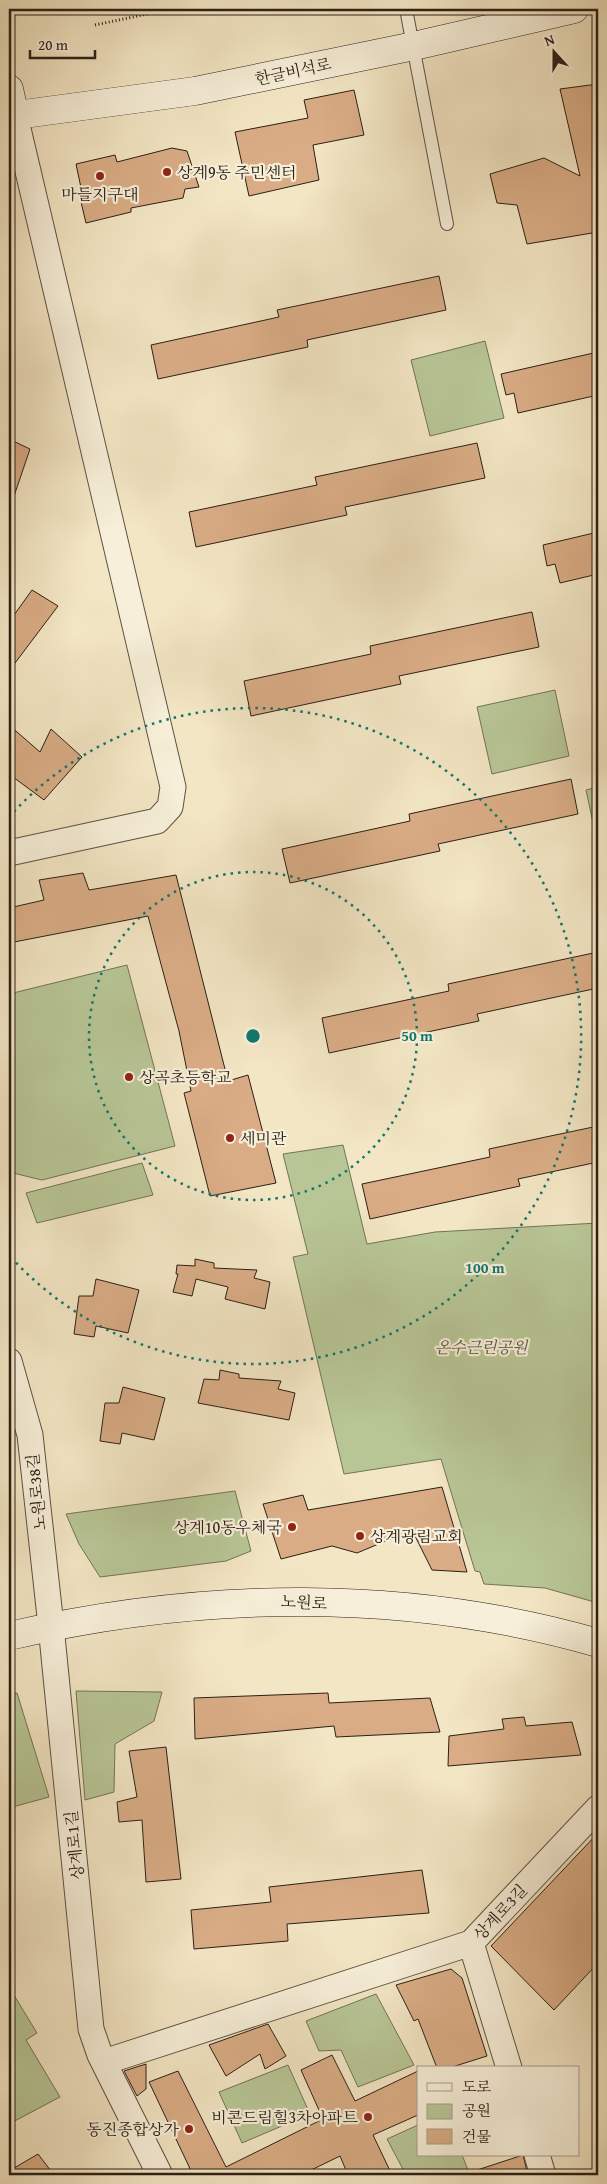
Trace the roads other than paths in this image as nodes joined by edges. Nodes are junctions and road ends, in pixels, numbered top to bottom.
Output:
1 (406, 9) edge
2 (574, 9) edge
3 (414, 46) junction
4 (9, 89) edge
5 (12, 116) edge
6 (446, 224) dead end
7 (9, 853) edge
8 (9, 1361) edge
9 (51, 1626) junction
10 (9, 1636) edge
11 (598, 1643) edge
12 (598, 1808) edge
13 (471, 1943) junction
14 (104, 2062) junction
15 (509, 2066) edge
16 (537, 2156) edge
17 (160, 2175) edge
18 (543, 2175) edge

1 - 3 lane
2 - 3 main road, 한글비석로
3 - 5 main road, 한글비석로
3 - 6 lane
4 - 5 main road
5 - 7 street
8 - 9 street, 노원로38길
9 - 10 main road, 노원로
9 - 11 main road, 노원로
9 - 14 street, 상계로1길
12 - 13 street, 상계로3길
13 - 14 street
13 - 15 street, 상계로3길
14 - 17 street, 상계로1길
16 - 18 street

